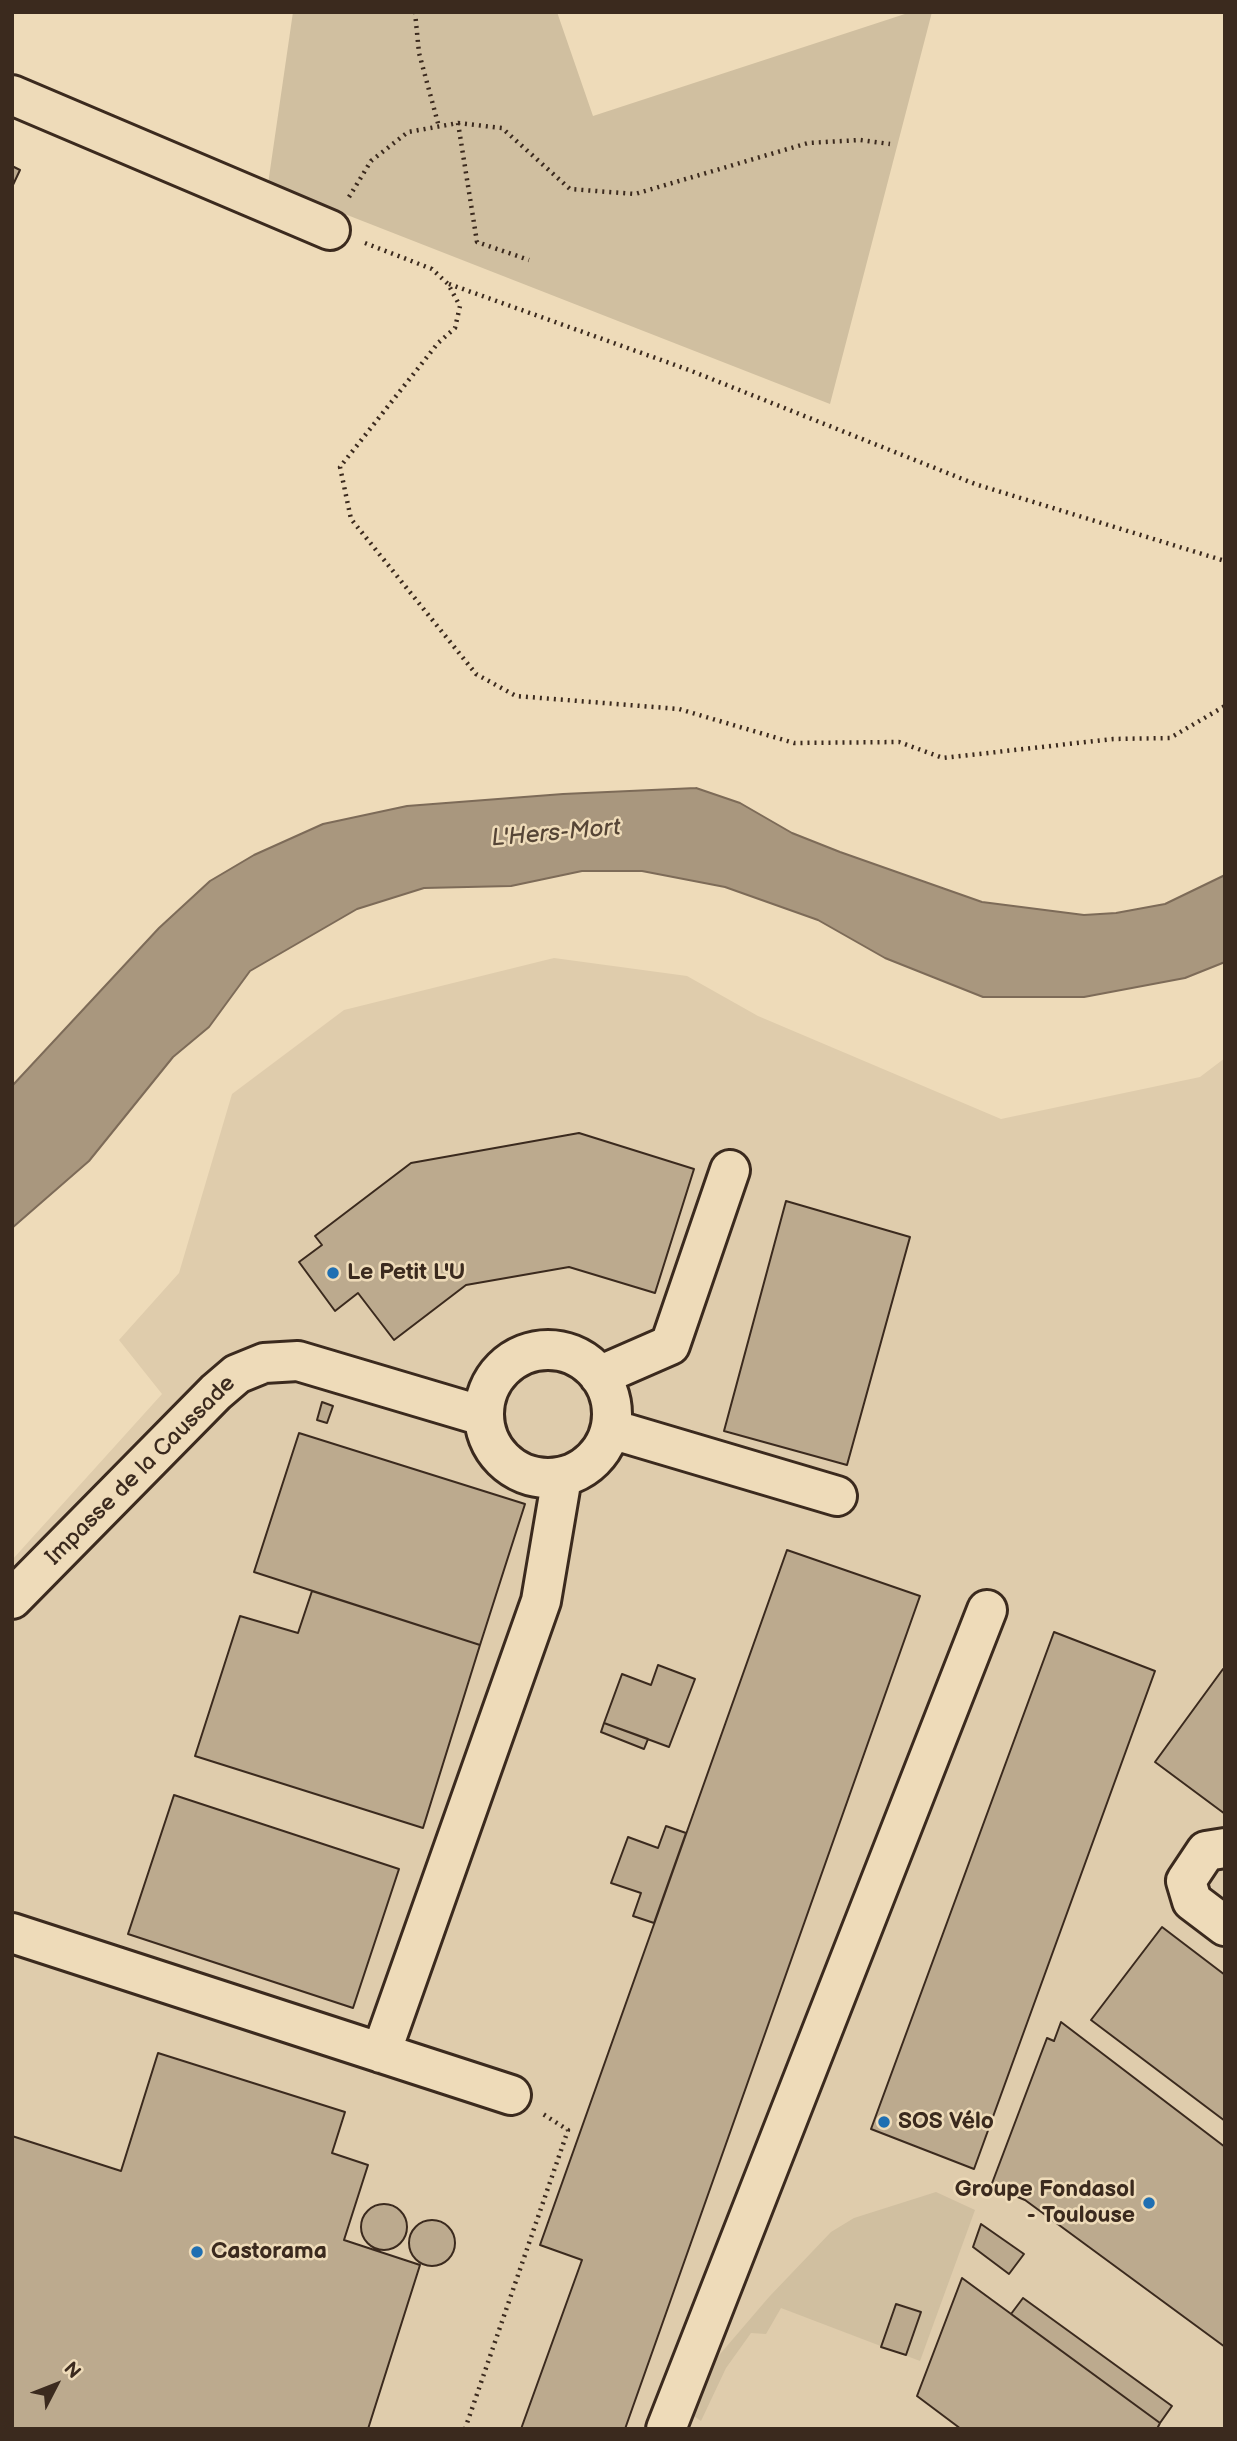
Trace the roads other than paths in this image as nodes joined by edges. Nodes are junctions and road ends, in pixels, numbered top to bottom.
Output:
1 (12, 95) edge
2 (330, 230) road end
3 (730, 1170) dead end
4 (599, 1376) junction
5 (483, 1416) junction
6 (611, 1429) junction
7 (562, 1477) junction
8 (837, 1496) dead end
9 (12, 1599) edge
10 (987, 1610) dead end
11 (1225, 1848) edge
12 (1225, 1926) edge
13 (12, 1933) edge
14 (381, 2053) junction
15 (511, 2095) road end
16 (666, 2429) edge

1 - 2 street
3 - 4 street
4 - 5 street
4 - 6 street
5 - 7 street
5 - 9 street, Impasse de la Caussade
6 - 7 street
6 - 8 street
7 - 14 street
10 - 16 street
11 - 12 street
13 - 14 street
14 - 15 street

